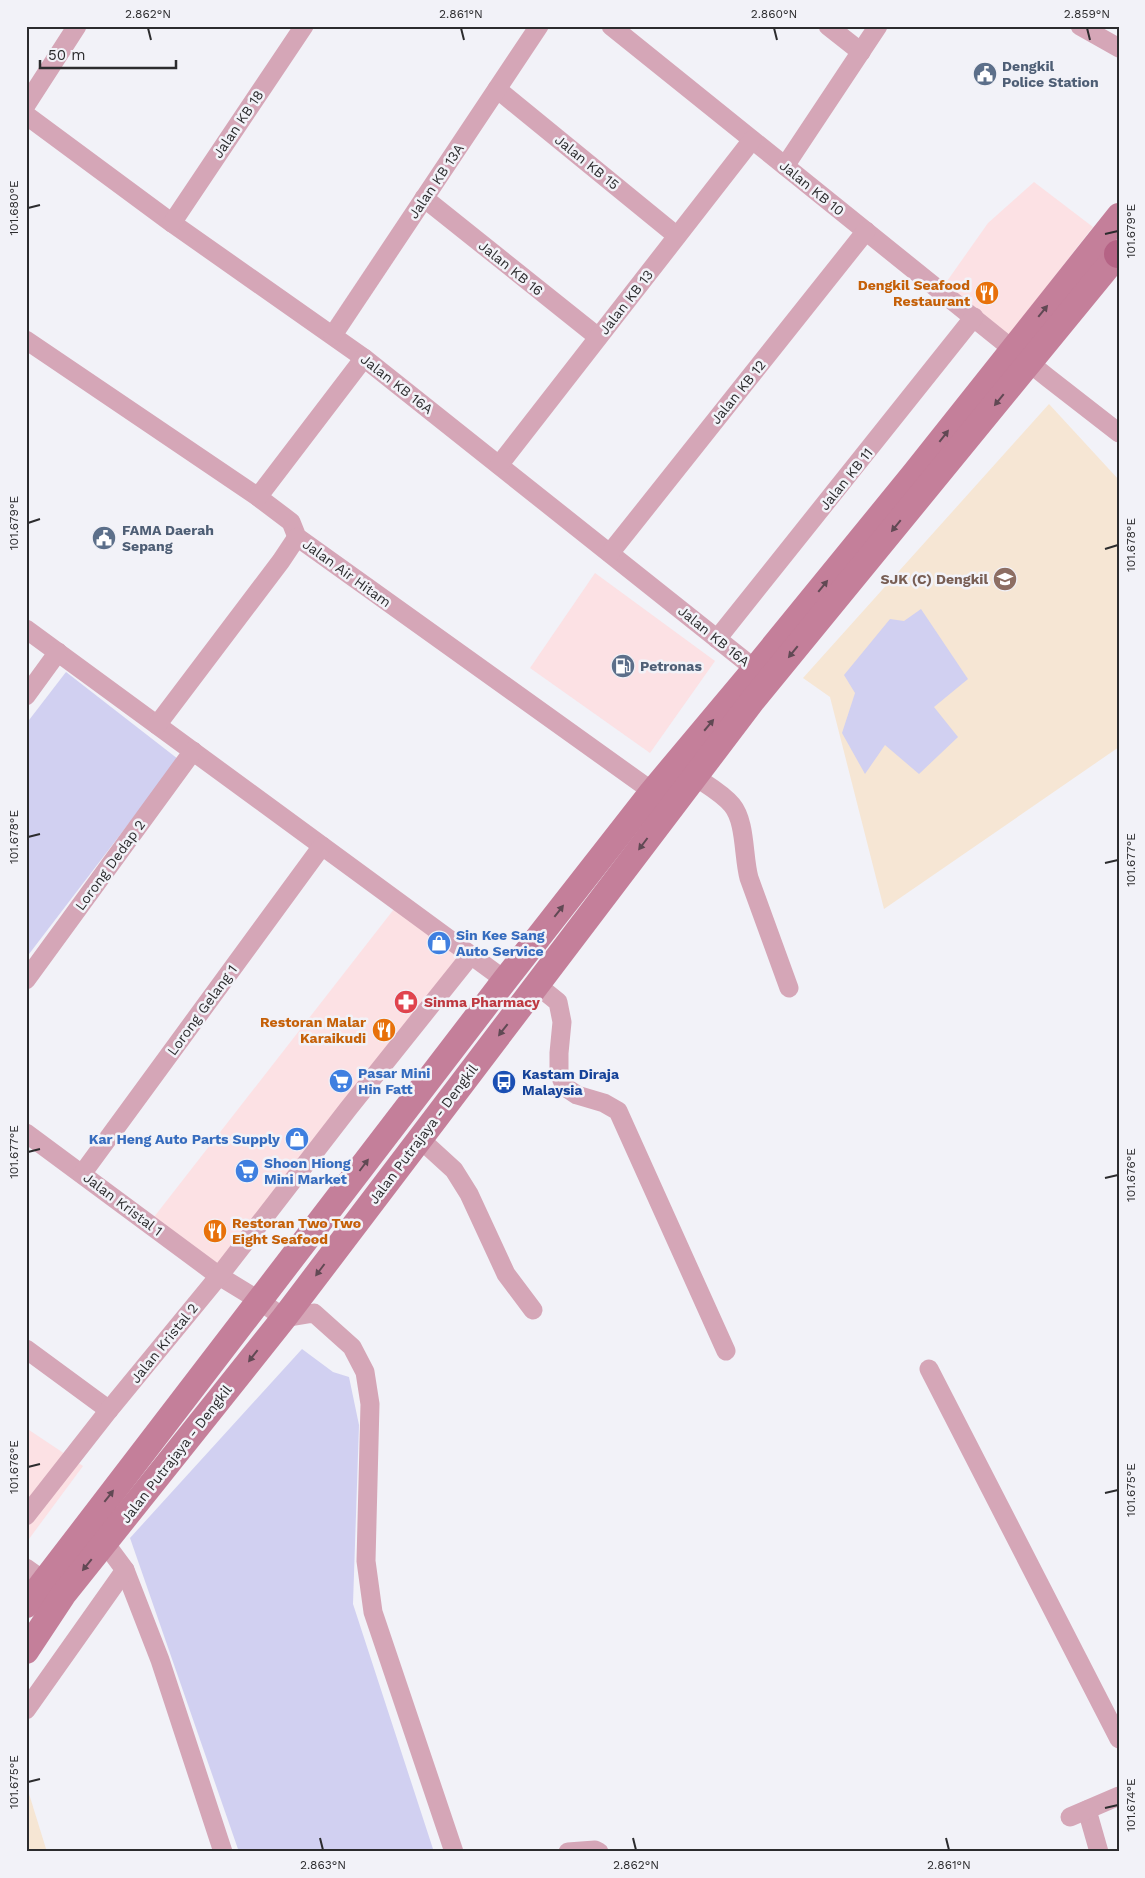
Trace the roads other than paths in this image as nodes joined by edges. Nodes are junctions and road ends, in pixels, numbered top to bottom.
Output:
1 (77, 26) edge
2 (304, 26) edge
3 (539, 26) edge
4 (611, 26) edge
5 (828, 26) edge
6 (878, 26) edge
7 (1080, 26) edge
8 (1119, 48) edge
9 (861, 52) junction
10 (497, 89) junction
11 (26, 105) edge
12 (26, 115) edge
13 (752, 140) junction
14 (785, 166) junction
15 (424, 198) junction
16 (1119, 216) edge
17 (172, 223) junction
18 (866, 231) junction
19 (677, 236) junction
20 (1118, 254) edge
21 (974, 317) junction
22 (333, 335) junction
23 (598, 337) junction
24 (26, 340) edge
25 (1021, 356) junction
26 (364, 358) junction
27 (1119, 433) edge
28 (499, 465) junction
29 (258, 497) junction
30 (297, 537) junction
31 (610, 553) junction
32 (26, 629) edge
33 (718, 639) junction
34 (58, 652) junction
35 (755, 669) junction
36 (26, 696) edge
37 (157, 725) junction
38 (193, 751) junction
39 (694, 776) junction
40 (662, 799) junction
41 (322, 846) junction
42 (471, 956) junction
43 (26, 980) edge
44 (505, 980) junction
45 (537, 985) junction
46 (789, 988) dead end
47 (26, 1133) edge
48 (420, 1138) junction
49 (82, 1174) junction
50 (219, 1276) junction
51 (260, 1301) junction
52 (533, 1310) dead end
53 (284, 1318) junction
54 (26, 1350) edge
55 (726, 1351) dead end
56 (929, 1369) dead end
57 (109, 1410) junction
58 (26, 1516) edge
59 (105, 1543) junction
60 (125, 1570) junction
61 (44, 1581) edge
62 (26, 1605) edge
63 (26, 1651) edge
64 (26, 1710) edge
65 (1119, 1739) edge
66 (1119, 1796) edge
67 (223, 1852) edge
68 (454, 1852) edge
69 (568, 1852) edge
70 (599, 1852) edge
71 (1099, 1852) edge

1 - 11 street
2 - 17 street, Jalan KB 18
3 - 10 street, Jalan KB 13A
4 - 13 street, Jalan KB 10
5 - 9 street
6 - 9 street
7 - 8 street
9 - 14 street
10 - 15 street, Jalan KB 13A
10 - 19 street, Jalan KB 15
12 - 17 street, Jalan KB 16A
13 - 14 street, Jalan KB 10
13 - 19 street, Jalan KB 13
14 - 18 street, Jalan KB 10
15 - 22 street, Jalan KB 13A
15 - 23 street, Jalan KB 16
25 -> 16 main road
17 - 22 street, Jalan KB 16A
18 - 21 street, Jalan KB 10
18 - 31 street, Jalan KB 12
19 - 23 street, Jalan KB 13
20 - 25 main road
21 - 25 street, Jalan KB 10
21 - 33 street, Jalan KB 11
22 - 26 street, Jalan KB 16A
23 - 28 street, Jalan KB 13
24 - 29 street, Jalan Air Hitam
25 - 27 street, Jalan KB 10
35 -> 25 main road
25 -> 39 main road
26 - 28 street, Jalan KB 16A
26 - 29 street
28 - 31 street, Jalan KB 16A
29 - 30 street, Jalan Air Hitam
30 - 37 street
30 - 40 street, Jalan Air Hitam
31 - 33 street, Jalan KB 16A
32 - 34 street
33 - 35 street, Jalan KB 16A
34 - 36 street
34 - 37 street
40 -> 35 main road
37 - 38 street
38 - 41 street
38 - 43 street, Lorong Dedap 2
39 - 40 main road
39 - 46 street
44 -> 40 main road, Jalan Putrajaya - Dengkil
40 -> 45 main road, Jalan Putrajaya - Dengkil
41 - 42 street
41 - 49 street, Lorong Gelang 1
42 - 44 street
42 - 50 street, Jalan Kristal 2
51 -> 44 main road, Jalan Putrajaya - Dengkil
45 -> 48 main road, Jalan Putrajaya - Dengkil
45 - 55 street
47 - 49 street, Jalan Kristal 1
48 - 52 street
48 -> 53 main road, Jalan Putrajaya - Dengkil
49 - 50 street, Jalan Kristal 1
50 - 51 street, Jalan Kristal 1
50 - 57 street, Jalan Kristal 2
51 - 53 street, Jalan Kristal 1
61 -> 51 main road, Jalan Putrajaya - Dengkil
53 -> 59 main road, Jalan Putrajaya - Dengkil
53 - 68 street
54 - 57 street
56 - 65 street
57 - 58 street, Jalan Kristal 2
59 - 60 street
59 -> 61 main road, Jalan Putrajaya - Dengkil
60 - 64 street
60 - 67 street
61 - 62 main road, Jalan Putrajaya - Dengkil
61 - 63 main road, Jalan Putrajaya - Dengkil
66 - 71 street
69 - 70 street

